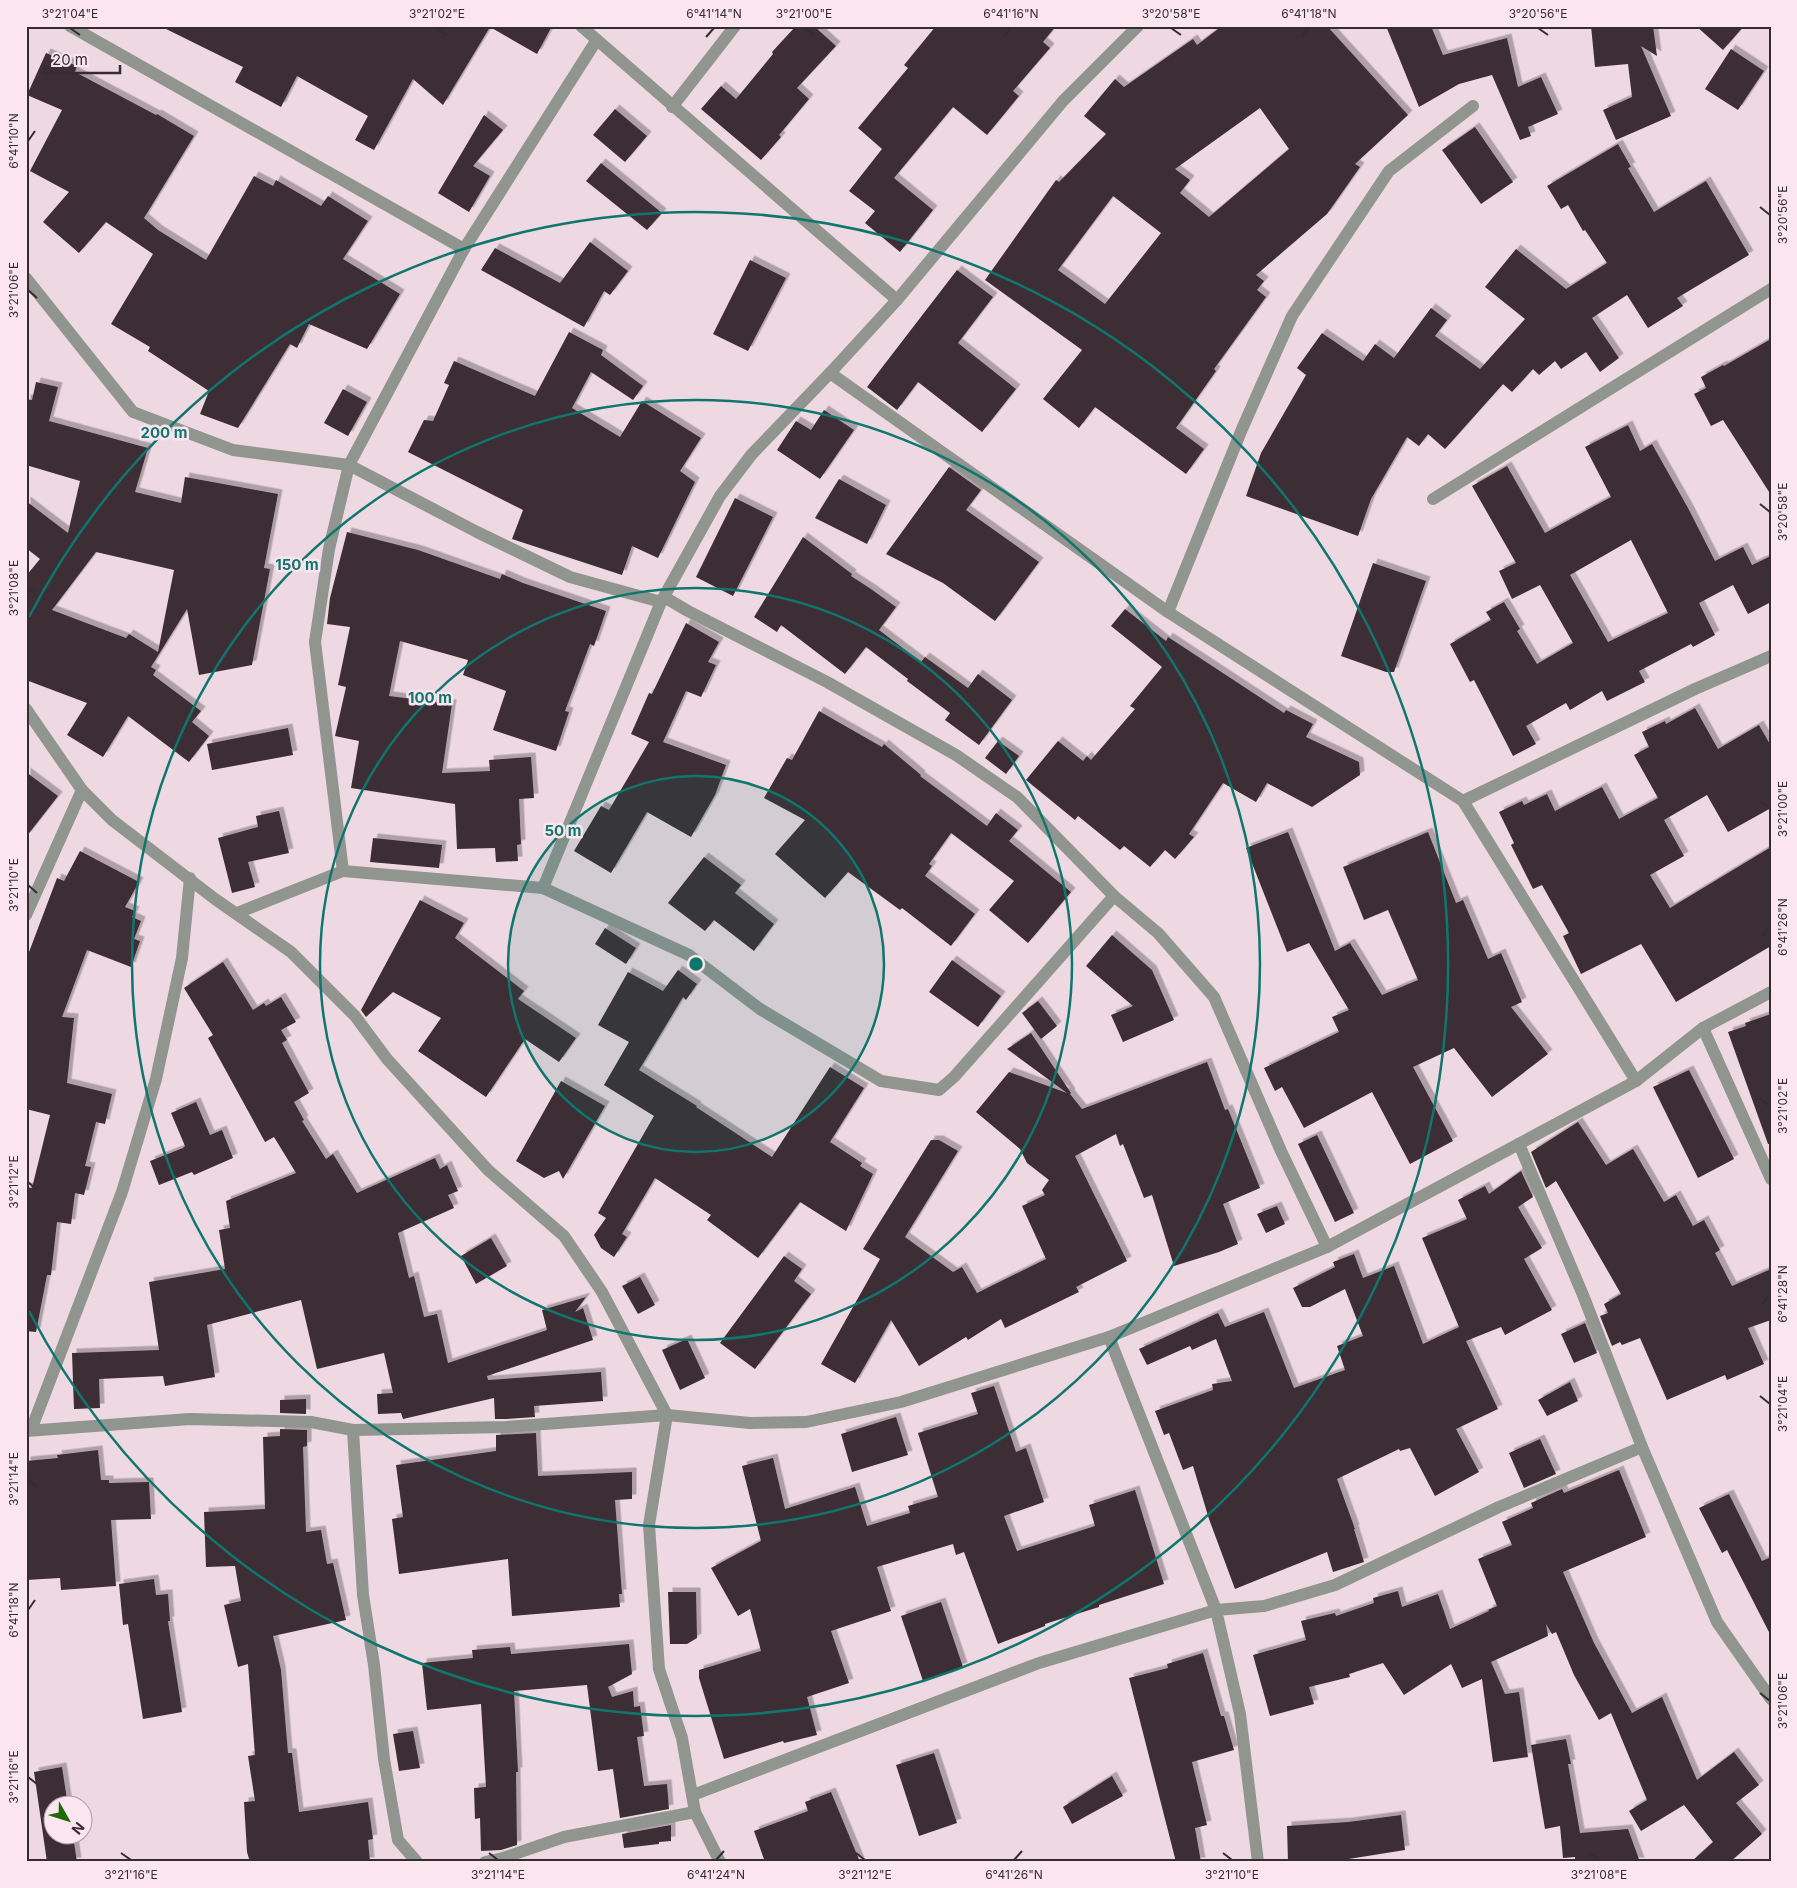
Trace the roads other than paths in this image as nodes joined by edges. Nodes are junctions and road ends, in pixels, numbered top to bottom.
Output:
1 (70, 26) edge
2 (581, 26) edge
3 (734, 26) edge
4 (1138, 26) edge
5 (596, 41) junction
6 (1472, 106) dead end
7 (672, 107) junction
8 (464, 249) junction
9 (26, 278) edge
10 (1771, 289) edge
11 (898, 300) junction
12 (830, 373) junction
13 (350, 465) junction
14 (1433, 499) dead end
15 (662, 600) junction
16 (1168, 612) junction
17 (1771, 656) edge
18 (26, 709) edge
19 (82, 790) junction
20 (1463, 801) junction
21 (343, 871) junction
22 (190, 878) junction
23 (543, 888) junction
24 (1114, 896) junction
25 (237, 913) junction
26 (26, 915) edge
27 (1771, 992) edge
28 (1703, 1028) junction
29 (1636, 1081) junction
30 (1519, 1144) junction
31 (1771, 1179) edge
32 (1327, 1247) junction
33 (1109, 1337) junction
34 (667, 1416) junction
35 (28, 1430) edge
36 (354, 1430) junction
37 (1642, 1447) junction
38 (1216, 1610) junction
39 (1771, 1699) edge
40 (693, 1795) junction
41 (695, 1812) junction
42 (417, 1862) edge
43 (484, 1862) edge
44 (720, 1862) edge
45 (1258, 1862) edge

1 - 8 street
2 - 5 street
3 - 7 street
4 - 11 street
5 - 7 street
5 - 8 street
6 - 16 street
7 - 11 street
8 - 13 street
9 - 13 street
10 - 14 street
11 - 12 street
12 - 15 street
12 - 16 street
13 - 15 street
13 - 21 street
15 - 23 street
15 - 24 street
16 - 20 street
17 - 20 street
18 - 19 street
19 - 22 street
19 - 26 street
20 - 29 street
21 - 23 street
21 - 25 street
22 - 25 street
22 - 35 street
23 - 24 street
24 - 32 street
25 - 34 street
27 - 28 street
28 - 29 street
28 - 31 street
29 - 30 street
30 - 32 street
30 - 37 street
32 - 33 street
33 - 34 street
33 - 38 street
34 - 36 street
34 - 40 street
35 - 36 street
36 - 42 street
37 - 38 street
37 - 39 street
38 - 40 street
38 - 45 street
40 - 41 street
41 - 43 street
41 - 44 street

